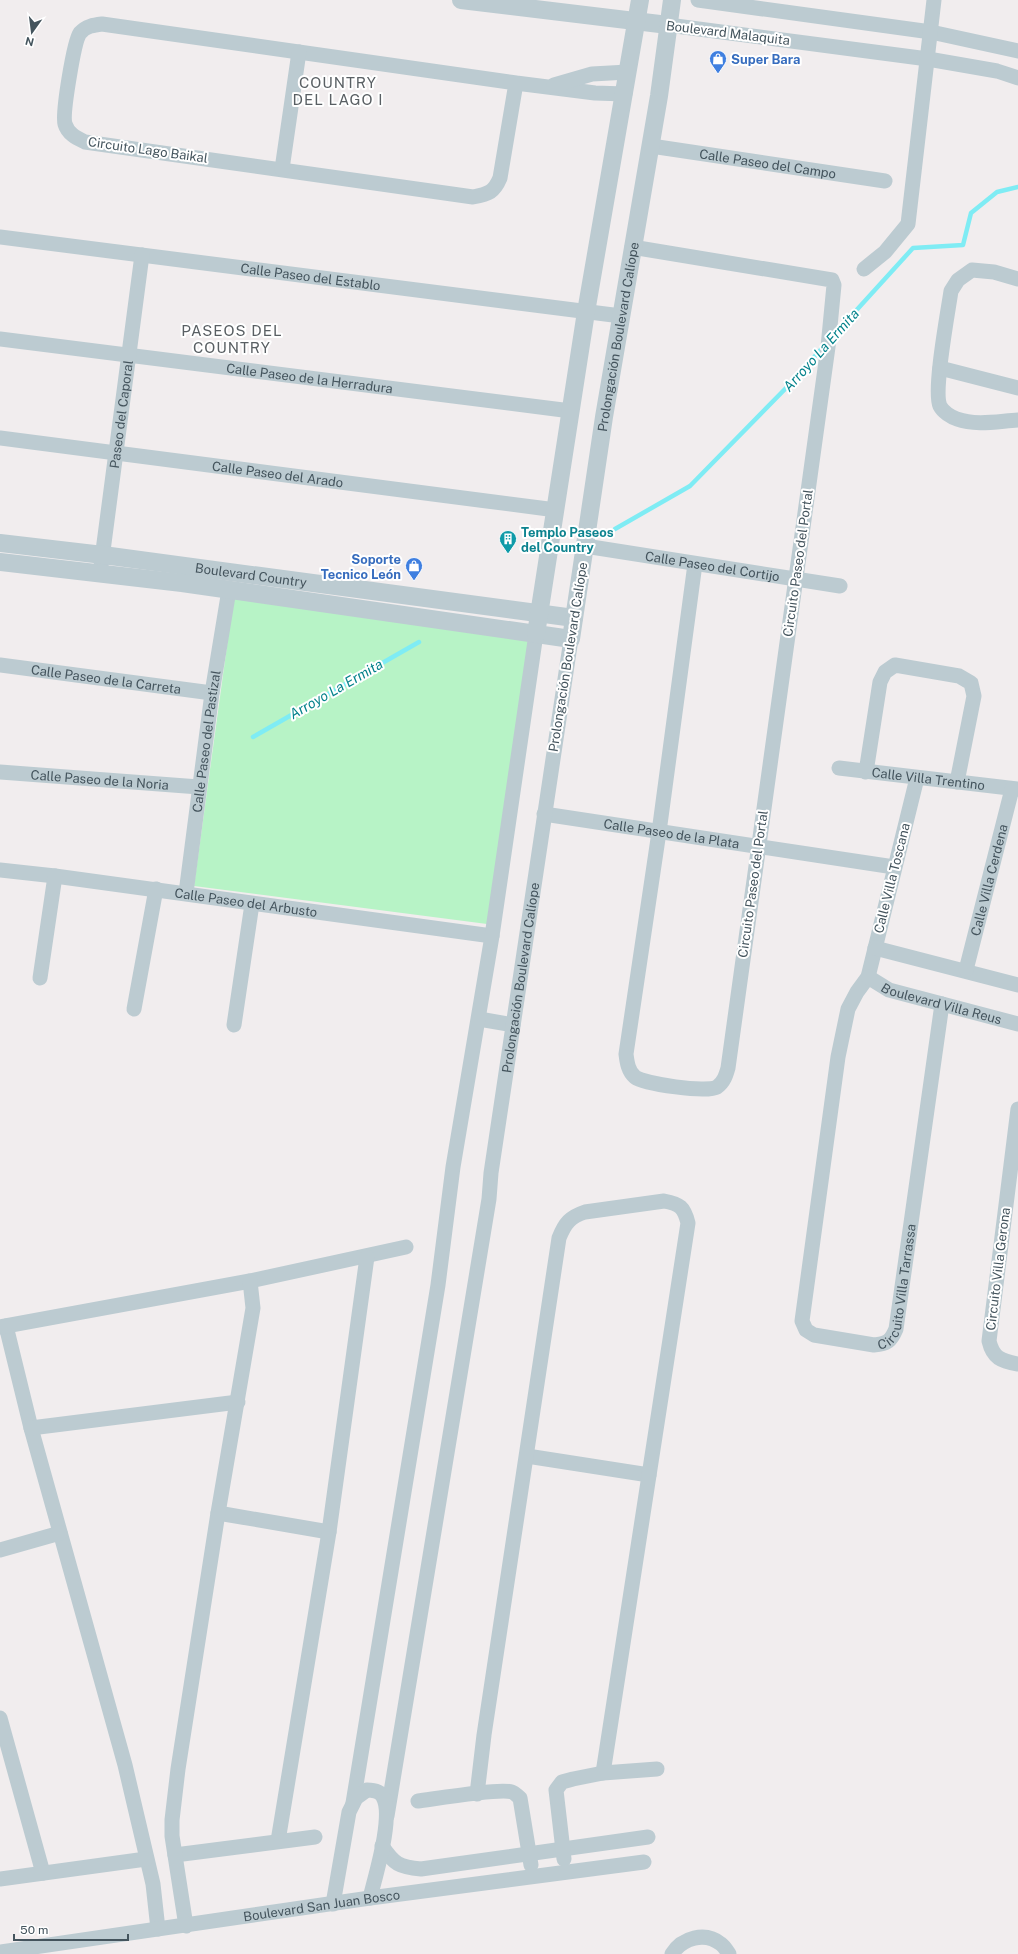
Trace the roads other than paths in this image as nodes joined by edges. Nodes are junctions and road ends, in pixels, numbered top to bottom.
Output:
1 (461, 0) edge
2 (640, 0) edge
3 (672, 0) edge
4 (698, 0) edge
5 (934, 0) edge
6 (636, 22) junction
7 (668, 25) junction
8 (930, 32) junction
9 (1018, 51) edge
10 (299, 52) junction
11 (928, 59) junction
12 (628, 72) junction
13 (1018, 78) edge
14 (516, 83) junction
15 (549, 86) junction
16 (625, 94) junction
17 (651, 146) junction
18 (282, 169) junction
19 (885, 181) dead end
20 (0, 237) edge
21 (632, 247) junction
22 (142, 255) junction
23 (864, 269) dead end
24 (1018, 279) edge
25 (586, 312) junction
26 (621, 316) junction
27 (0, 339) edge
28 (128, 354) junction
29 (940, 368) junction
30 (1018, 388) edge
31 (571, 411) junction
32 (1018, 420) edge
33 (0, 438) edge
34 (116, 454) junction
35 (556, 510) junction
36 (0, 542) edge
37 (585, 546) junction
38 (103, 555) junction
39 (0, 562) edge
40 (695, 564) junction
41 (100, 573) junction
42 (796, 578) junction
43 (840, 586) dead end
44 (229, 590) junction
45 (539, 613) junction
46 (574, 618) junction
47 (536, 634) junction
48 (571, 638) junction
49 (0, 665) edge
50 (212, 693) junction
51 (839, 768) dead end
52 (0, 772) edge
53 (866, 772) junction
54 (917, 778) junction
55 (957, 782) junction
56 (199, 787) junction
57 (1015, 789) edge
58 (544, 814) junction
59 (659, 832) junction
60 (758, 847) junction
61 (894, 867) junction
62 (0, 870) edge
63 (55, 876) junction
64 (156, 889) junction
65 (186, 893) junction
66 (252, 904) junction
67 (492, 936) junction
68 (875, 948) junction
69 (966, 970) junction
70 (868, 977) junction
71 (40, 978) dead end
72 (1018, 985) edge
73 (942, 1004) junction
74 (134, 1008) dead end
75 (478, 1019) junction
76 (1018, 1024) edge
77 (234, 1025) dead end
78 (513, 1025) junction
79 (1018, 1109) edge
80 (406, 1247) dead end
81 (367, 1257) junction
82 (250, 1282) junction
83 (3, 1327) edge
84 (1018, 1364) edge
85 (238, 1402) junction
86 (31, 1428) junction
87 (527, 1456) junction
88 (649, 1475) junction
89 (218, 1513) junction
90 (329, 1532) junction
91 (60, 1533) junction
92 (0, 1550) edge
93 (0, 1718) edge
94 (657, 1769) dead end
95 (603, 1773) junction
96 (477, 1794) junction
97 (418, 1802) dead end
98 (353, 1803) junction
99 (387, 1816) junction
100 (315, 1837) dead end
101 (648, 1837) dead end
102 (278, 1841) junction
103 (382, 1846) junction
104 (562, 1850) junction
105 (175, 1855) junction
106 (530, 1855) junction
107 (146, 1859) junction
108 (644, 1862) dead end
109 (565, 1872) junction
110 (43, 1873) junction
111 (533, 1876) junction
112 (0, 1879) edge
113 (370, 1898) junction
114 (332, 1904) junction
115 (186, 1926) junction
116 (158, 1929) junction
117 (0, 1952) edge
118 (672, 1954) edge
119 (729, 1954) edge

1 - 6 street, Boulevard Malaquita
2 - 6 street
3 - 7 street, Prolongación Boulevard Calíope
4 - 8 street
5 - 8 street
6 - 7 street, Boulevard Malaquita
6 - 12 street
7 - 11 street, Boulevard Malaquita
7 - 17 street, Prolongación Boulevard Calíope
8 - 9 street
8 - 11 street
10 - 14 street, Circuito Lago Baikal
10 - 18 street
10 - 18 street, Circuito Lago Baikal
11 - 13 street, Boulevard Malaquita
11 - 23 street
12 - 15 street, Circuito Lago Baikal
12 - 16 street
14 - 15 street, Circuito Lago Baikal
14 - 18 street, Circuito Lago Baikal
15 - 16 street, Circuito Lago Baikal
16 - 25 street
17 - 19 street, Calle Paseo del Campo
17 - 21 street, Prolongación Boulevard Calíope
20 - 22 street, Calle Paseo del Establo
21 - 26 street, Prolongación Boulevard Calíope
21 - 42 street, Circuito Paseo del Portal
22 - 25 street, Calle Paseo del Establo
22 - 28 street, Paseo del Caporal
24 - 29 street
25 - 26 street, Calle Paseo del Establo
25 - 31 street
26 - 37 street, Prolongación Boulevard Calíope
27 - 28 street, Calle Paseo de la Herradura
28 - 31 street, Calle Paseo de la Herradura
28 - 34 street, Paseo del Caporal
29 - 30 street
29 - 32 street
31 - 35 street
33 - 34 street, Calle Paseo del Arado
34 - 35 street, Calle Paseo del Arado
34 - 38 street, Paseo del Caporal
35 - 45 street
36 - 38 street, Boulevard Country
37 - 40 street, Calle Paseo del Cortijo
37 - 46 street, Prolongación Boulevard Calíope
38 - 41 street, Paseo del Caporal
38 - 45 street, Boulevard Country
39 - 41 street, Boulevard Country
40 - 42 street, Calle Paseo del Cortijo
40 - 59 street, Circuito Paseo del Portal
41 - 44 street, Boulevard Country
42 - 43 street, Calle Paseo del Cortijo
42 - 60 street, Circuito Paseo del Portal
44 - 47 street, Boulevard Country
44 - 50 street, Calle Paseo del Pastizal
45 - 46 street, Boulevard Country
45 - 47 street
46 - 48 street, Prolongación Boulevard Calíope
47 - 48 street, Boulevard Country
47 - 67 street
48 - 58 street, Prolongación Boulevard Calíope
49 - 50 street, Calle Paseo de la Carreta
50 - 56 street, Calle Paseo del Pastizal
51 - 53 street, Calle Villa Trentino
52 - 56 street, Calle Paseo de la Noria
53 - 54 street, Calle Villa Trentino
53 - 55 street
54 - 55 street, Calle Villa Trentino
54 - 61 street, Calle Villa Toscana
55 - 57 street, Calle Villa Trentino
56 - 65 street, Calle Paseo del Pastizal
57 - 69 street, Calle Villa Cerdena
58 - 59 street, Calle Paseo de la Plata
58 - 78 street, Prolongación Boulevard Calíope
59 - 60 street, Calle Paseo de la Plata
59 - 60 street, Circuito Paseo del Portal
60 - 61 street, Calle Paseo de la Plata
61 - 68 street, Calle Villa Toscana
62 - 63 street, Calle Paseo del Arbusto
63 - 64 street, Calle Paseo del Arbusto
63 - 71 street
64 - 65 street, Calle Paseo del Arbusto
64 - 74 street
65 - 66 street, Calle Paseo del Arbusto
66 - 67 street, Calle Paseo del Arbusto
66 - 77 street
67 - 75 street
68 - 69 street
68 - 70 street, Calle Villa Toscana
69 - 72 street
70 - 73 street, Boulevard Villa Reus
70 - 73 street, Circuito Villa Tarrassa
73 - 76 street, Boulevard Villa Reus
75 - 78 street
75 - 98 street
78 - 99 street, Prolongación Boulevard Calíope
79 - 84 street, Circuito Villa Gerona
80 - 81 street
81 - 82 street
81 - 90 street
82 - 83 street
82 - 85 street
83 - 86 street
85 - 86 street
85 - 89 street
86 - 91 street
87 - 88 street
87 - 88 street
87 - 96 street
88 - 95 street
89 - 90 street
89 - 105 street
90 - 102 street
91 - 92 street
91 - 107 street
93 - 110 street
94 - 95 street
95 - 104 street
96 - 97 street
96 - 106 street
98 - 99 street
98 - 114 street
99 - 103 street, Prolongación Boulevard Calíope
100 - 102 street
101 - 104 street
102 - 105 street
103 - 106 street
103 - 113 street, Prolongación Boulevard Calíope
104 - 106 street
104 - 109 street
105 - 115 street
106 - 111 street
107 - 110 street
107 - 116 street
108 - 109 street, Boulevard San Juan Bosco
109 - 111 street, Boulevard San Juan Bosco
110 - 112 street
111 - 113 street, Boulevard San Juan Bosco
113 - 114 street, Boulevard San Juan Bosco
114 - 115 street, Boulevard San Juan Bosco
115 - 116 street, Boulevard San Juan Bosco
116 - 117 street, Boulevard San Juan Bosco
118 - 119 street

